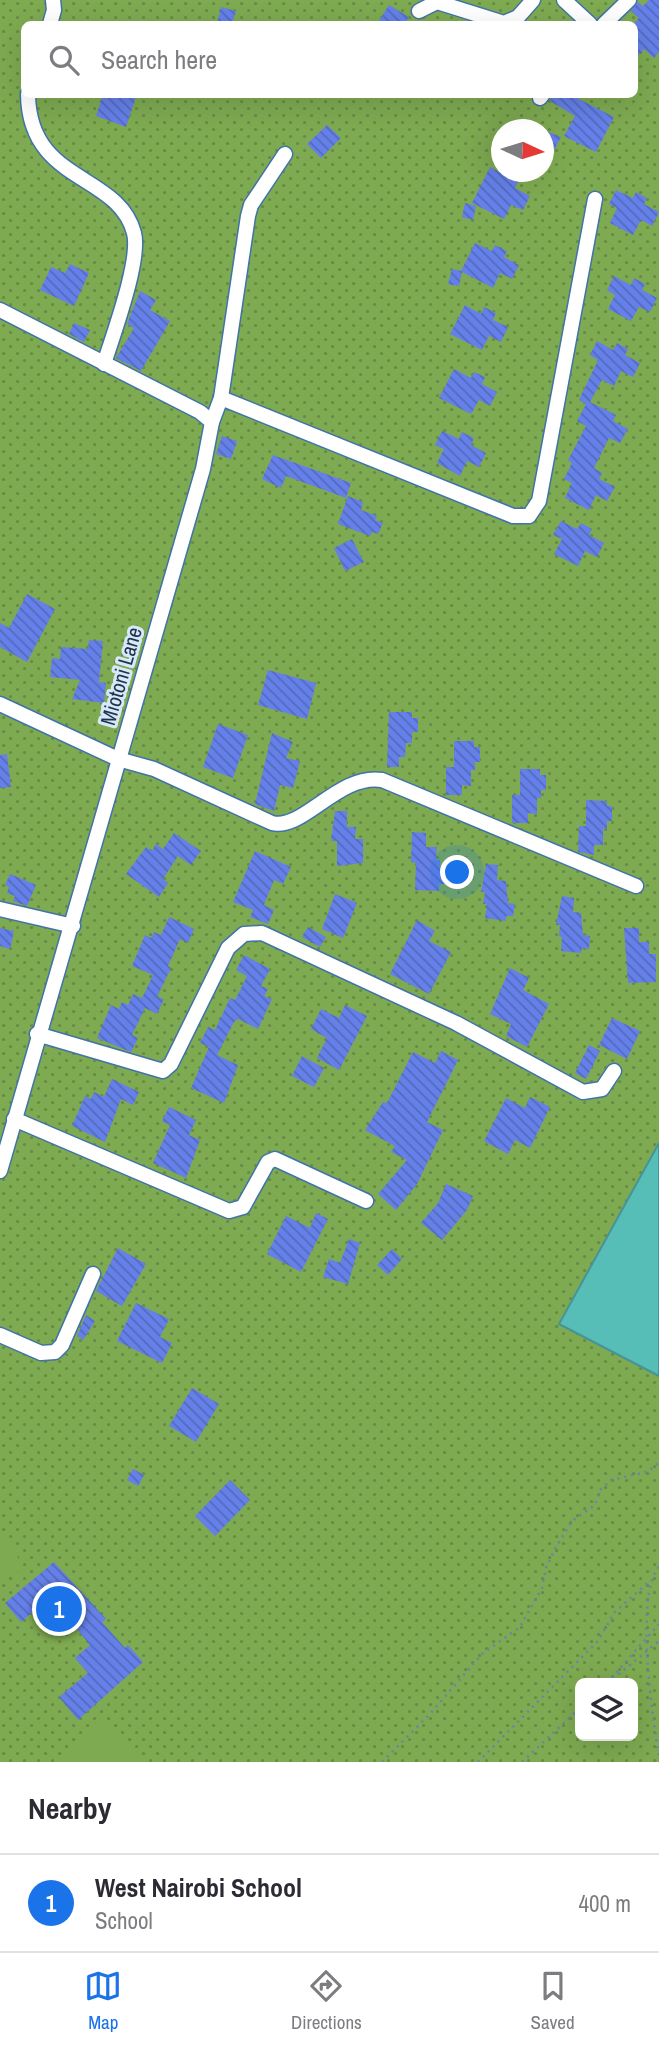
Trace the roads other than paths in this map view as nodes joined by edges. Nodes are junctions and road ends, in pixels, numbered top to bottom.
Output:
1 (53, 0) edge
2 (533, 0) edge
3 (564, 0) edge
4 (629, 0) edge
5 (419, 11) dead end
6 (51, 21) edge
7 (498, 21) edge
8 (509, 21) edge
9 (587, 21) edge
10 (607, 21) edge
11 (28, 98) edge
12 (285, 154) dead end
13 (595, 199) dead end
14 (0, 310) edge
15 (104, 364) junction
16 (221, 398) junction
17 (212, 422) junction
18 (0, 704) edge
19 (118, 760) junction
20 (636, 886) dead end
21 (0, 909) edge
22 (73, 926) junction
23 (37, 1034) junction
24 (614, 1071) dead end
25 (14, 1119) junction
26 (0, 1171) edge
27 (366, 1201) dead end
28 (93, 1274) dead end
29 (0, 1335) edge

1 - 6 street
2 - 8 street
3 - 9 street
4 - 10 street
5 - 7 street
11 - 15 street
12 - 16 street, Miotoni Lane
13 - 16 street
14 - 15 street
15 - 17 street
16 - 17 street, Miotoni Lane
17 - 19 street, Miotoni Lane
18 - 19 street
19 - 20 street
19 - 22 street, Miotoni Lane
21 - 22 street
22 - 23 street, Miotoni Lane
23 - 24 street
23 - 25 street, Miotoni Lane
25 - 26 street, Miotoni Lane
25 - 27 street
28 - 29 street

